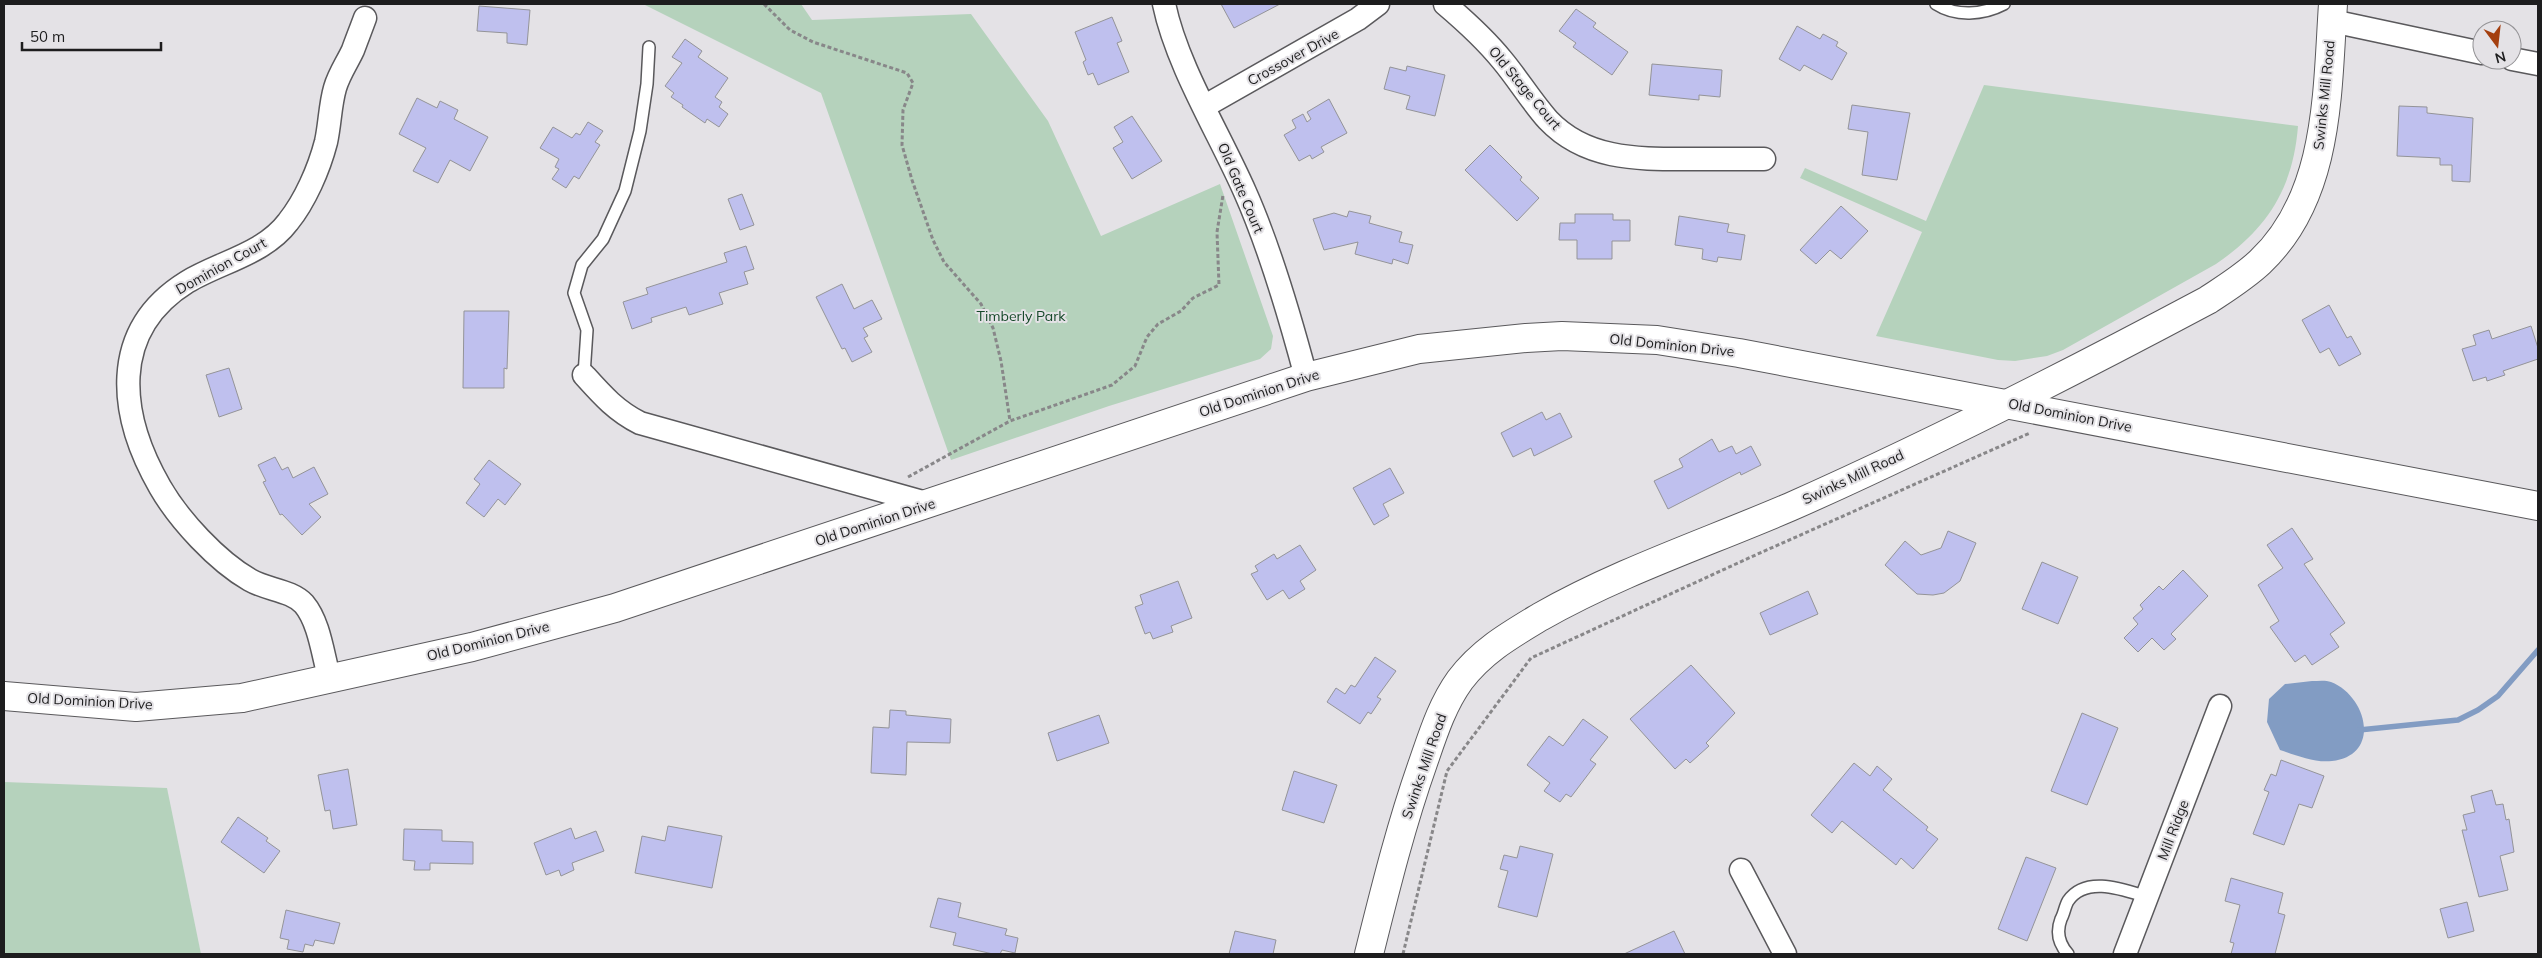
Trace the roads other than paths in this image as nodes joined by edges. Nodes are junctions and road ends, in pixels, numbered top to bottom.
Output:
1 (1164, 4) edge
2 (1378, 4) edge
3 (1445, 4) edge
4 (1936, 4) edge
5 (2004, 4) edge
6 (2333, 13) edge
7 (365, 18) dead end
8 (649, 47) dead end
9 (2472, 51) edge
10 (2522, 61) edge
11 (2538, 64) edge
12 (1205, 106) junction
13 (1764, 158) dead end
14 (584, 375) joint
15 (1306, 377) junction
16 (2011, 403) junction
17 (930, 504) junction
18 (2538, 506) edge
19 (330, 680) junction
20 (4, 696) edge
21 (2220, 706) dead end
22 (1741, 870) dead end
23 (2147, 897) junction
24 (1369, 954) edge
25 (1785, 954) edge
26 (2068, 954) edge
27 (2125, 954) edge

1 - 12 street, Old Gate Court
2 - 12 street, Crossover Drive
3 - 13 street, Old Stage Court
4 - 5 lane
6 - 9 street
6 - 16 main road, Swinks Mill Road
7 - 19 street, Dominion Court
8 - 14 lane
10 - 11 street
12 - 15 street, Old Gate Court
14 - 17 street
15 - 16 main road, Old Dominion Drive
15 - 17 main road, Old Dominion Drive
16 - 18 main road, Old Dominion Drive
16 - 24 main road, Swinks Mill Road
17 - 19 main road, Old Dominion Drive
19 - 20 main road, Old Dominion Drive
21 - 23 street, Mill Ridge
22 - 25 street
23 - 26 lane
23 - 27 street, Mill Ridge

